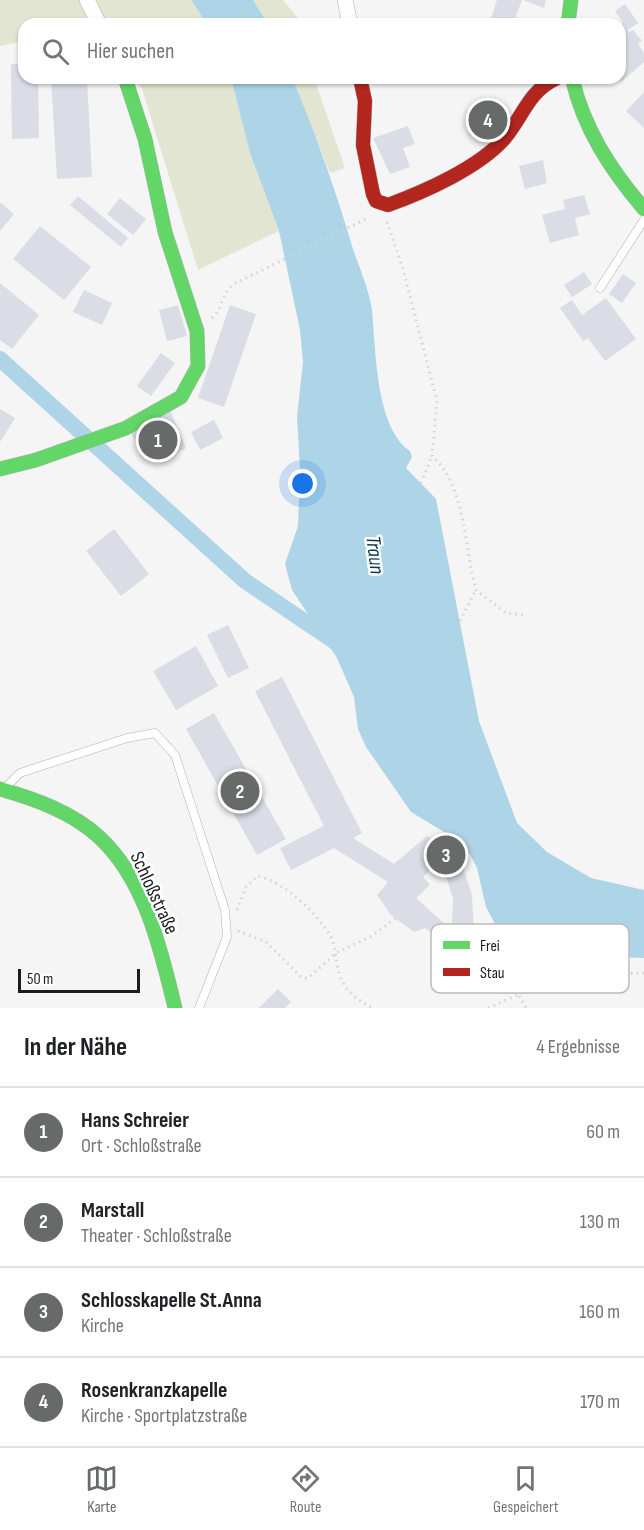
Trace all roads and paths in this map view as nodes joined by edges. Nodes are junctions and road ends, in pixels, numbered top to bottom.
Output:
1 (87, 0) edge
2 (345, 0) edge
3 (571, 0) edge
4 (96, 18) edge
5 (349, 18) edge
6 (569, 18) edge
7 (127, 84) edge
8 (361, 84) edge
9 (544, 84) edge
10 (574, 84) edge
11 (382, 204) junction
12 (644, 209) edge
13 (363, 220) dead end
14 (644, 220) edge
15 (600, 288) dead end
16 (197, 330) junction
17 (432, 456) junction
18 (0, 469) edge
19 (421, 483) dead end
20 (476, 590) junction
21 (525, 615) dead end
22 (460, 621) dead end
23 (1, 790) edge
24 (396, 918) dead end
25 (231, 928) junction
26 (227, 937) junction
27 (336, 953) junction
28 (629, 973) edge
29 (644, 973) edge
30 (525, 993) edge
31 (519, 996) junction
32 (497, 1006) edge
33 (175, 1008) edge
34 (199, 1008) edge
35 (373, 1008) edge
36 (488, 1008) edge
37 (526, 1008) edge

1 - 4 street
2 - 5 street
3 - 6 street
7 - 16 street
8 - 11 street
9 - 11 street
10 - 12 street
11 - 17 path
13 - 16 path
14 - 15 lane
16 - 18 street
17 - 19 path
17 - 20 path
20 - 21 path
20 - 22 path
23 - 26 lane
23 - 33 street, Schloßstraße
24 - 27 path
25 - 26 path
25 - 27 path
25 - 27 path
26 - 34 lane
27 - 35 path
28 - 29 path
30 - 31 path
31 - 32 path
31 - 37 path
32 - 36 path

